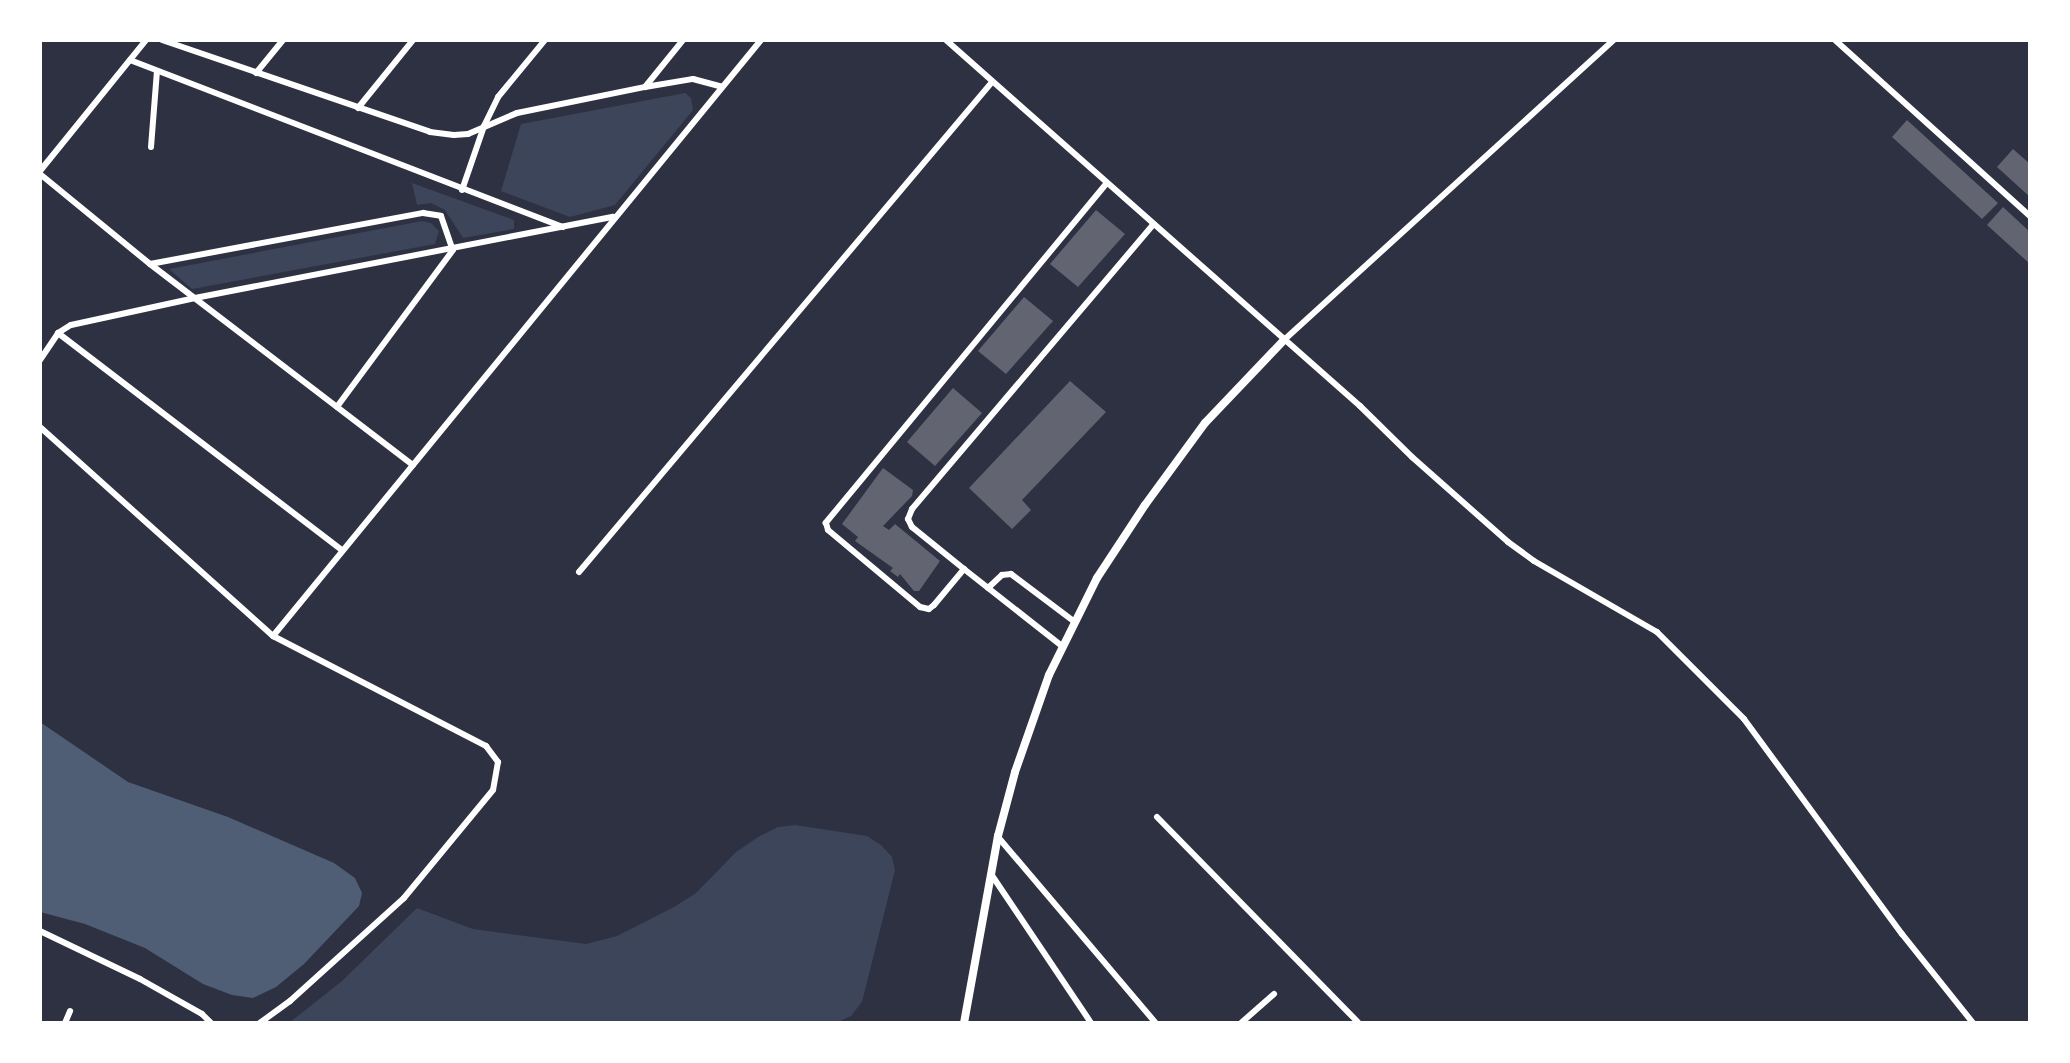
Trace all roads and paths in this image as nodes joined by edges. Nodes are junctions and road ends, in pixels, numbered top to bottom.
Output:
1 (146, 40) edge
2 (162, 40) edge
3 (283, 40) edge
4 (413, 40) edge
5 (545, 40) edge
6 (683, 40) edge
7 (761, 40) edge
8 (946, 40) edge
9 (1614, 40) edge
10 (1835, 40) edge
11 (130, 60) junction
12 (157, 71) junction
13 (256, 73) junction
14 (992, 82) junction
15 (645, 87) junction
16 (722, 87) junction
17 (358, 108) junction
18 (484, 126) junction
19 (151, 147) dead end
20 (40, 173) edge
21 (1106, 184) junction
22 (462, 190) junction
23 (2030, 216) edge
24 (614, 217) junction
25 (1153, 225) junction
26 (563, 228) junction
27 (453, 250) junction
28 (150, 264) junction
29 (195, 298) junction
30 (58, 333) junction
31 (1284, 340) junction
32 (40, 360) edge
33 (337, 407) junction
34 (40, 427) edge
35 (413, 465) junction
36 (342, 550) junction
37 (964, 569) junction
38 (579, 572) dead end
39 (988, 588) junction
40 (1075, 622) junction
41 (273, 636) junction
42 (1063, 647) junction
43 (1157, 817) dead end
44 (998, 836) junction
45 (991, 874) junction
46 (40, 931) edge
47 (1274, 994) dead end
48 (70, 1011) dead end
49 (65, 1023) edge
50 (211, 1023) edge
51 (260, 1023) edge
52 (964, 1023) edge
53 (1091, 1023) edge
54 (1156, 1023) edge
55 (1241, 1023) edge
56 (1359, 1023) edge
57 (1973, 1023) edge

1 - 11 street
2 - 13 street
3 - 13 street
4 - 17 street
5 - 18 street
6 - 15 street
7 - 16 street
8 - 14 street
9 - 31 street
10 - 23 street
11 - 12 street
11 - 20 street
12 - 19 street
12 - 22 street
13 - 17 street
14 - 21 street
14 - 38 street
15 - 16 street
15 - 18 street
16 - 24 street
17 - 18 street
18 - 22 street
20 - 28 street
21 - 25 street
21 - 37 street
22 - 26 street
24 - 26 street
24 - 35 street
25 - 31 street
25 - 37 street
26 - 27 street
27 - 28 street
27 - 29 street
27 - 33 street
28 - 29 street
29 - 30 street
29 - 33 street
30 - 32 street
30 - 36 street
31 - 40 street
31 - 57 street
33 - 35 street
34 - 41 street
35 - 36 street
36 - 41 street
37 - 39 street
39 - 40 street
39 - 42 street
40 - 42 street
41 - 51 street
42 - 44 street
43 - 56 street
44 - 45 street
44 - 54 street
45 - 52 street
45 - 53 street
46 - 50 street
47 - 55 street
48 - 49 street

